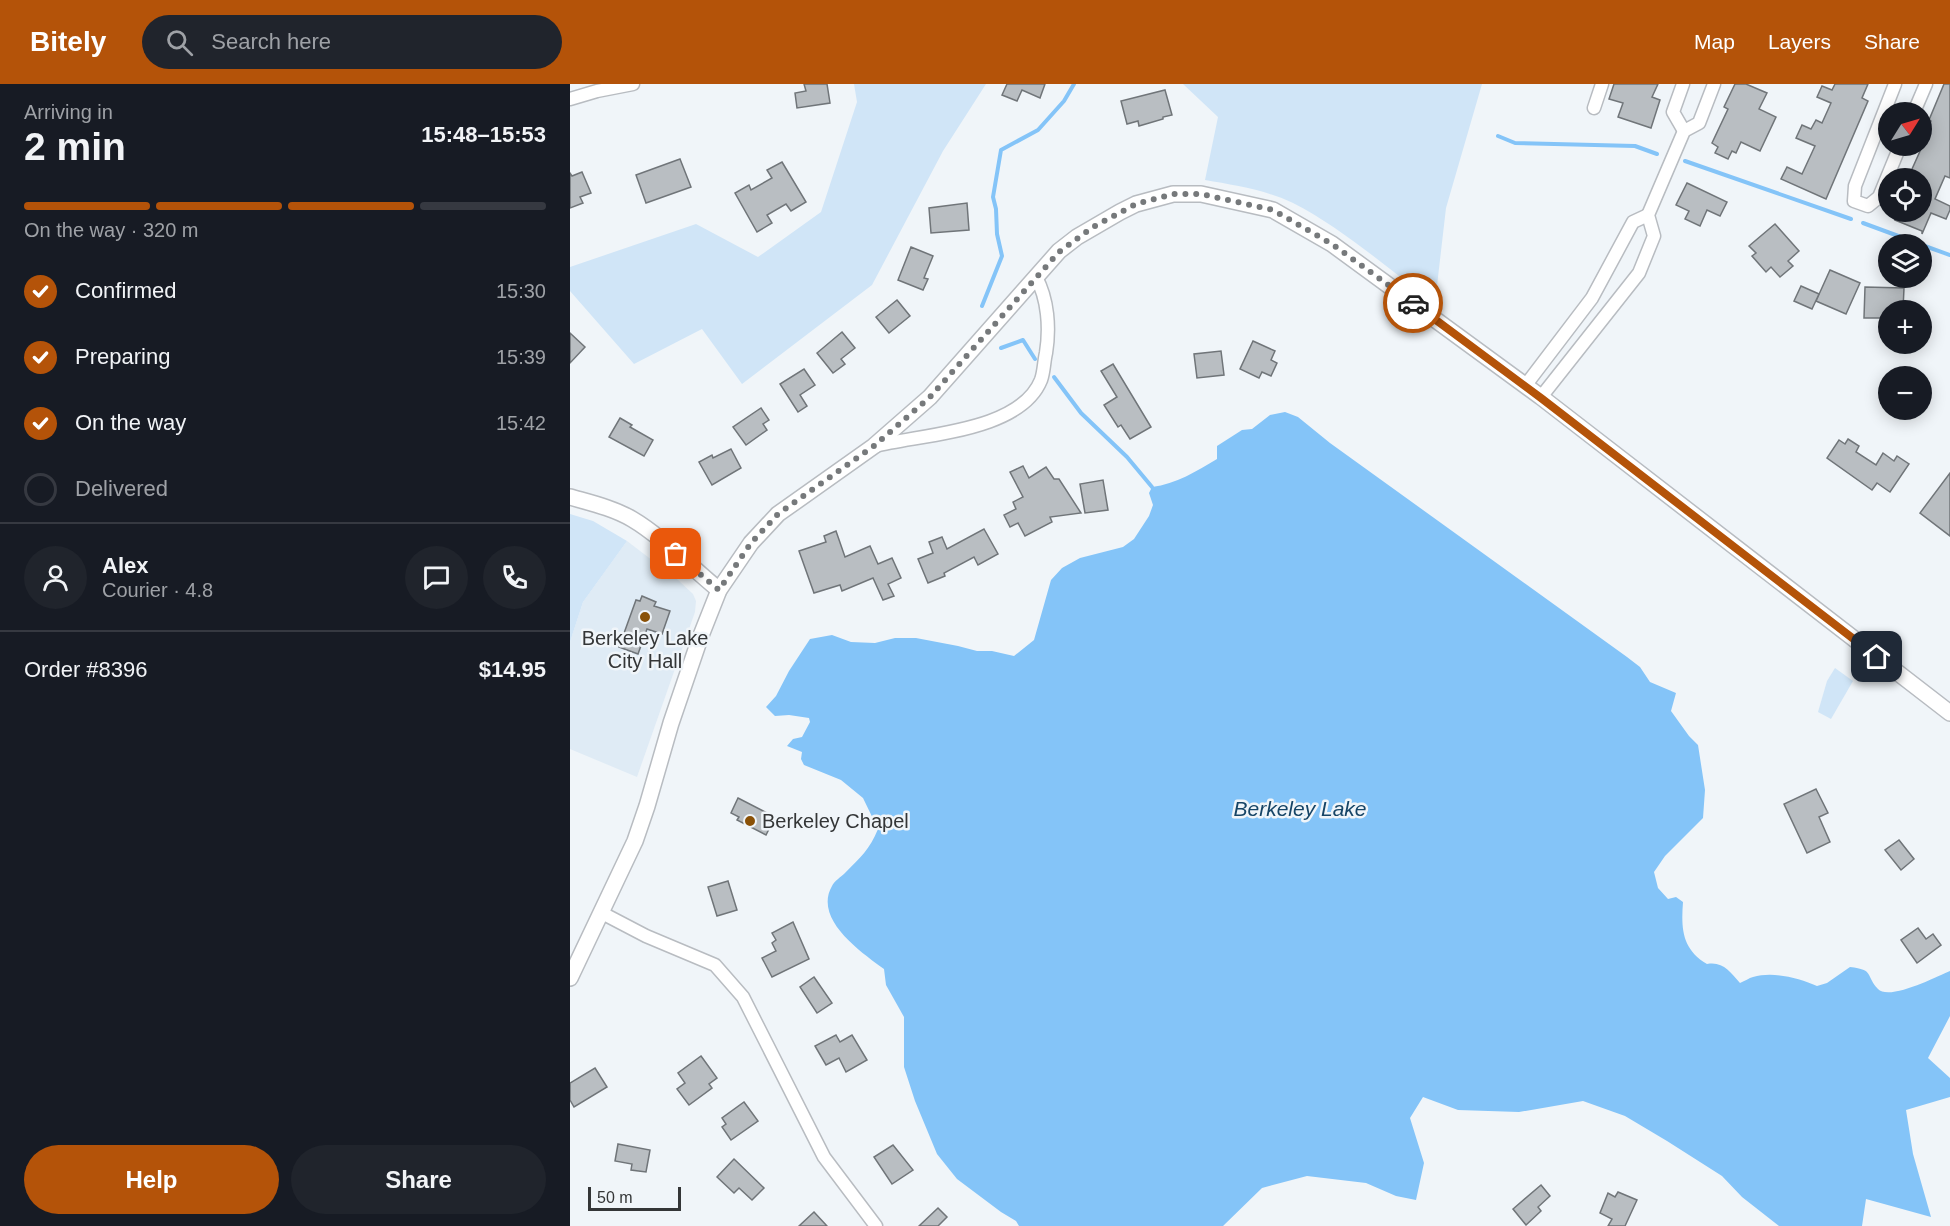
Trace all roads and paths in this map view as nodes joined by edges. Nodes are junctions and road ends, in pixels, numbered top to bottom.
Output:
1 (633, 84) edge
2 (1602, 84) edge
3 (1683, 84) edge
4 (1714, 84) edge
5 (1895, 84) edge
6 (1926, 84) edge
7 (570, 99) edge
8 (1888, 102) edge
9 (1918, 102) edge
10 (1594, 108) dead end
11 (1878, 127) edge
12 (1684, 131) junction
13 (1896, 156) edge
14 (1648, 215) junction
15 (1036, 277) junction
16 (1594, 295) junction
17 (1612, 308) junction
18 (1525, 386) junction
19 (1541, 398) junction
20 (874, 446) junction
21 (570, 497) edge
22 (719, 590) junction
23 (1950, 713) edge
24 (602, 913) junction
25 (570, 978) edge
26 (876, 1226) edge

1 - 7 street
2 - 10 street
3 - 12 street
4 - 12 street
5 - 8 street
6 - 9 street
11 - 13 street
12 - 14 street
14 - 16 street
14 - 17 street
15 - 18 street
15 - 20 street
15 - 20 street
16 - 17 street
16 - 18 street
17 - 19 street
18 - 19 street
19 - 23 street
20 - 22 street
21 - 22 street
22 - 24 street
24 - 25 street
24 - 26 street

